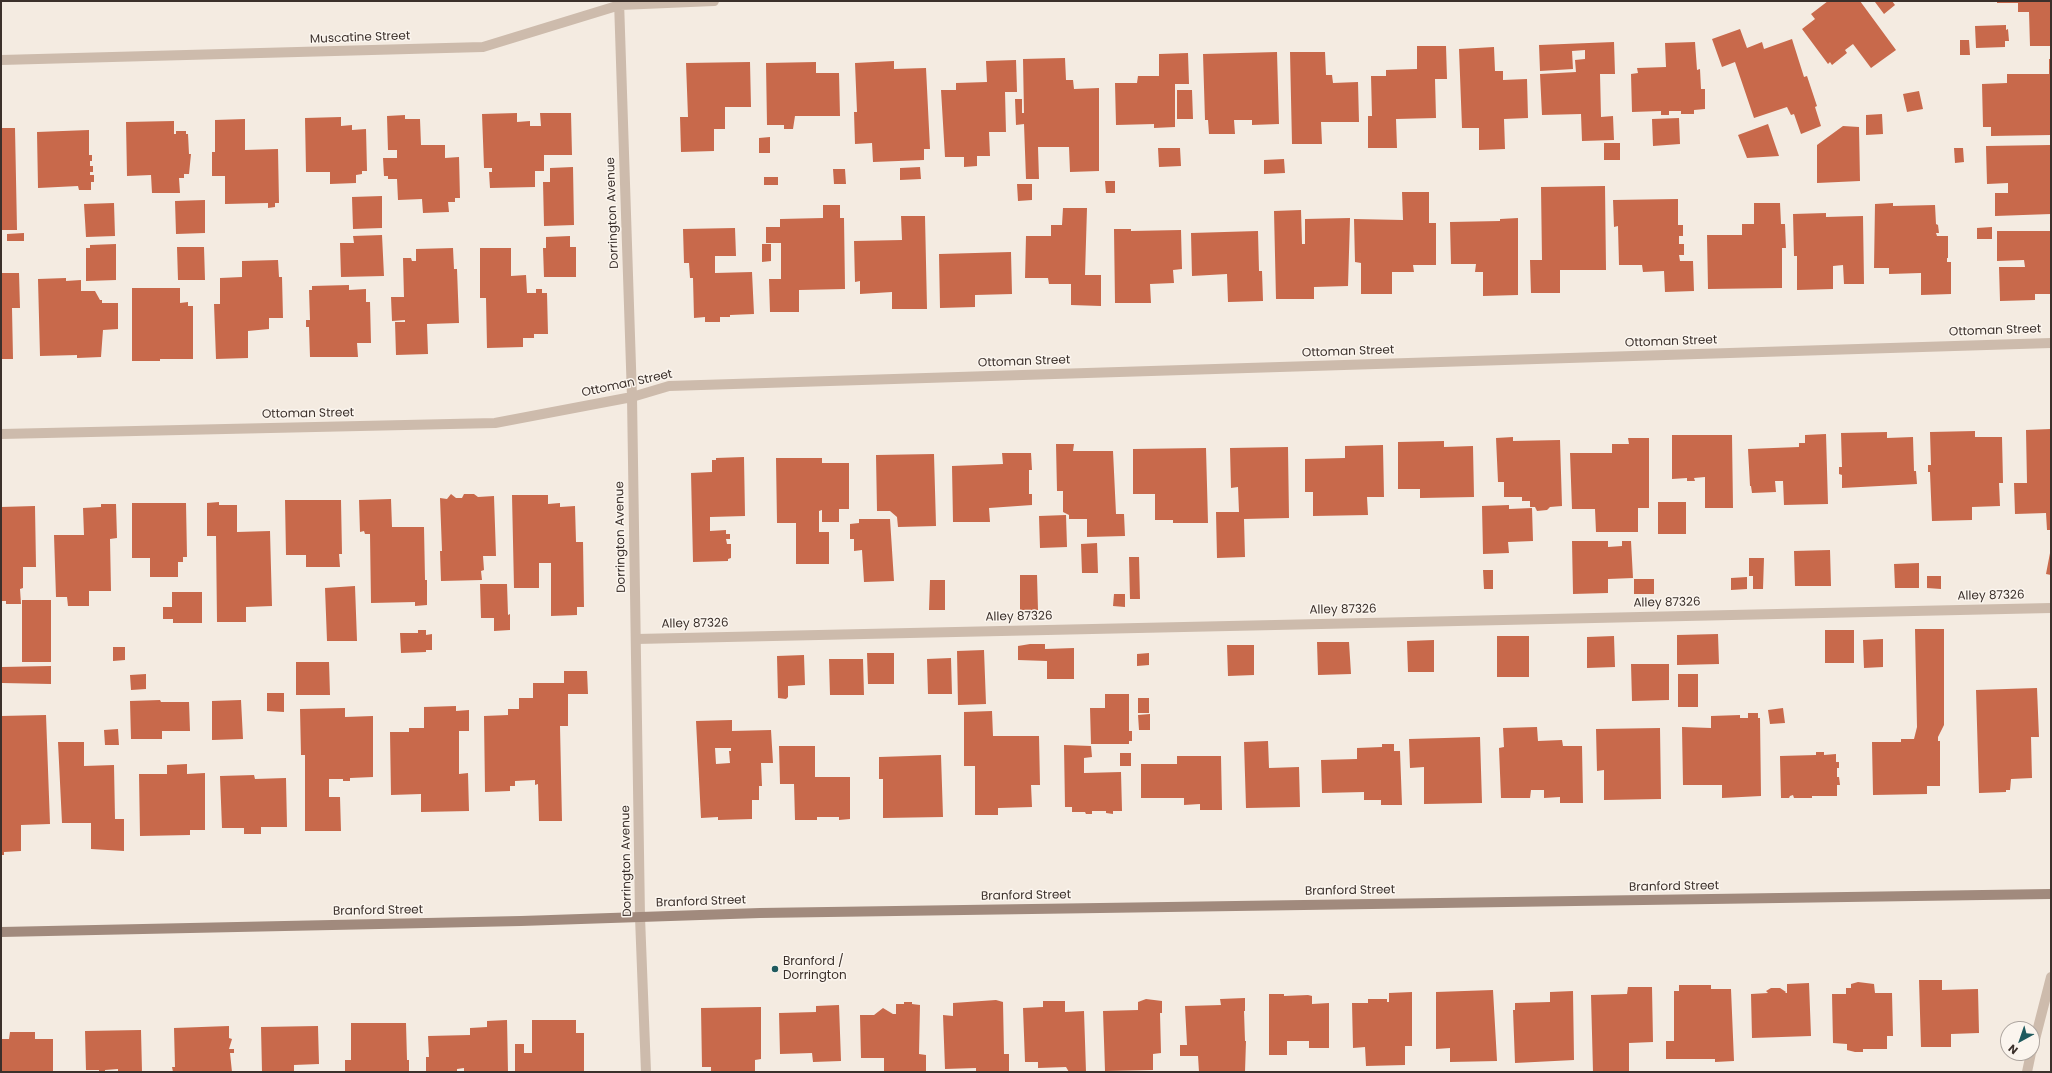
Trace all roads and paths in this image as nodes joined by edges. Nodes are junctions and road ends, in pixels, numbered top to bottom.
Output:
1 (714, 1) edge
2 (619, 3) edge
3 (1, 60) edge
4 (2051, 343) edge
5 (632, 397) junction
6 (1, 434) edge
7 (2051, 608) edge
8 (636, 639) junction
9 (2051, 894) edge
10 (640, 917) junction
11 (1, 932) edge
12 (2051, 978) edge
13 (2040, 1021) edge
14 (2030, 1061) edge
15 (646, 1072) edge
16 (2027, 1072) edge

1 - 2 street, Muscatine Street
2 - 3 street, Muscatine Street
2 - 5 street, Dorrington Avenue
4 - 5 street, Ottoman Street
5 - 6 street, Ottoman Street
5 - 8 street, Dorrington Avenue
7 - 8 street, Alley 87326
8 - 10 street, Dorrington Avenue
9 - 10 main road, Branford Street
10 - 11 main road, Branford Street
10 - 15 street, Dorrington Avenue
12 - 13 street
14 - 16 street

